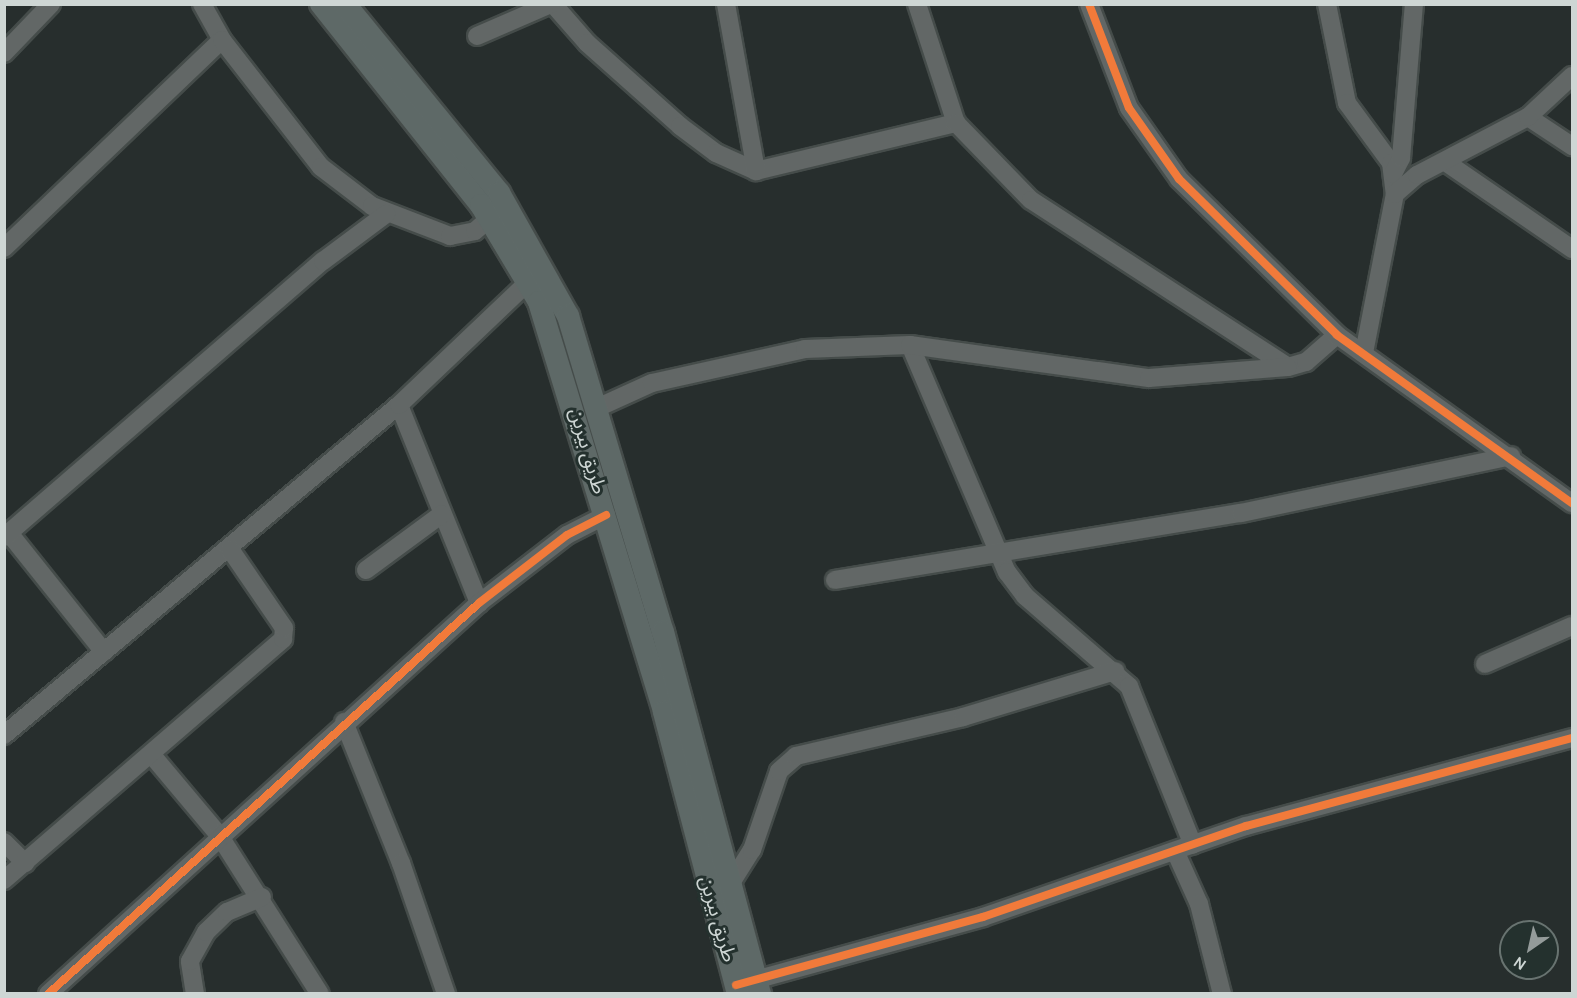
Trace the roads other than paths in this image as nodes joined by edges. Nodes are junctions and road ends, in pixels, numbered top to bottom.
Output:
1 (51, 4) edge
2 (202, 4) edge
3 (321, 4) edge
4 (345, 4) edge
5 (552, 4) edge
6 (726, 4) edge
7 (917, 4) edge
8 (1089, 4) edge
9 (1327, 4) edge
10 (1414, 4) edge
11 (477, 36) dead end
12 (222, 40) junction
13 (4, 53) edge
14 (1572, 76) edge
15 (1527, 117) junction
16 (956, 123) junction
17 (1572, 146) edge
18 (1447, 163) junction
19 (756, 171) junction
20 (1393, 174) junction
21 (1395, 194) junction
22 (386, 214) junction
23 (490, 218) junction
24 (4, 248) edge
25 (1572, 249) edge
26 (528, 282) junction
27 (1336, 335) junction
28 (910, 345) junction
29 (1364, 353) junction
30 (1288, 367) junction
31 (399, 405) junction
32 (599, 407) junction
33 (1511, 456) junction
34 (1572, 503) edge
35 (442, 514) junction
36 (606, 515) junction
37 (7, 535) edge
38 (230, 549) junction
39 (996, 550) junction
40 (366, 570) dead end
41 (834, 580) dead end
42 (479, 603) junction
43 (1572, 626) edge
44 (653, 634) junction
45 (104, 652) junction
46 (1485, 664) dead end
47 (1115, 671) junction
48 (344, 722) junction
49 (4, 735) edge
50 (1572, 738) edge
51 (151, 754) junction
52 (219, 835) junction
53 (4, 842) edge
54 (1193, 845) junction
55 (1176, 854) junction
56 (25, 863) junction
57 (4, 880) edge
58 (731, 883) junction
59 (262, 897) junction
60 (748, 988) edge
61 (48, 993) edge
62 (195, 993) edge
63 (320, 993) edge
64 (446, 993) edge
65 (1222, 993) edge

1 - 13 street
2 - 12 street
3 - 23 main road, طريق بيرين
4 - 32 main road, طريق بيرين
5 - 11 street
5 - 19 street
6 - 19 street
7 - 16 street
8 - 27 street
9 - 20 street
10 - 20 street
12 - 22 street
12 - 24 street
14 - 15 street
15 - 17 street
15 - 18 street
16 - 19 street
16 - 30 street
18 - 21 street
18 - 25 street
20 - 21 street
21 - 29 street
22 - 23 street
22 - 37 street
23 - 26 main road, طريق بيرين
26 - 31 street
26 - 36 main road, طريق بيرين
27 - 29 street
27 - 30 street
28 - 30 street
28 - 32 street
28 - 39 street
29 - 33 street
31 - 35 street
31 - 38 street
32 - 44 main road, طريق بيرين
33 - 34 street
33 - 39 street
35 - 40 street
35 - 42 street
36 - 42 street
36 - 44 main road, طريق بيرين
37 - 45 street
38 - 45 street
38 - 51 street
39 - 41 street
39 - 47 street
42 - 48 street
43 - 46 street
44 - 58 main road, طريق بيرين
44 - 60 main road, طريق بيرين
45 - 49 street
47 - 54 street
47 - 58 street
48 - 52 street
48 - 64 street
50 - 54 street
51 - 52 street
51 - 56 street
52 - 59 street
52 - 61 street
53 - 56 street
54 - 55 street
55 - 60 street
55 - 65 street
56 - 57 street
58 - 60 main road, طريق بيرين
59 - 62 street
59 - 63 street

